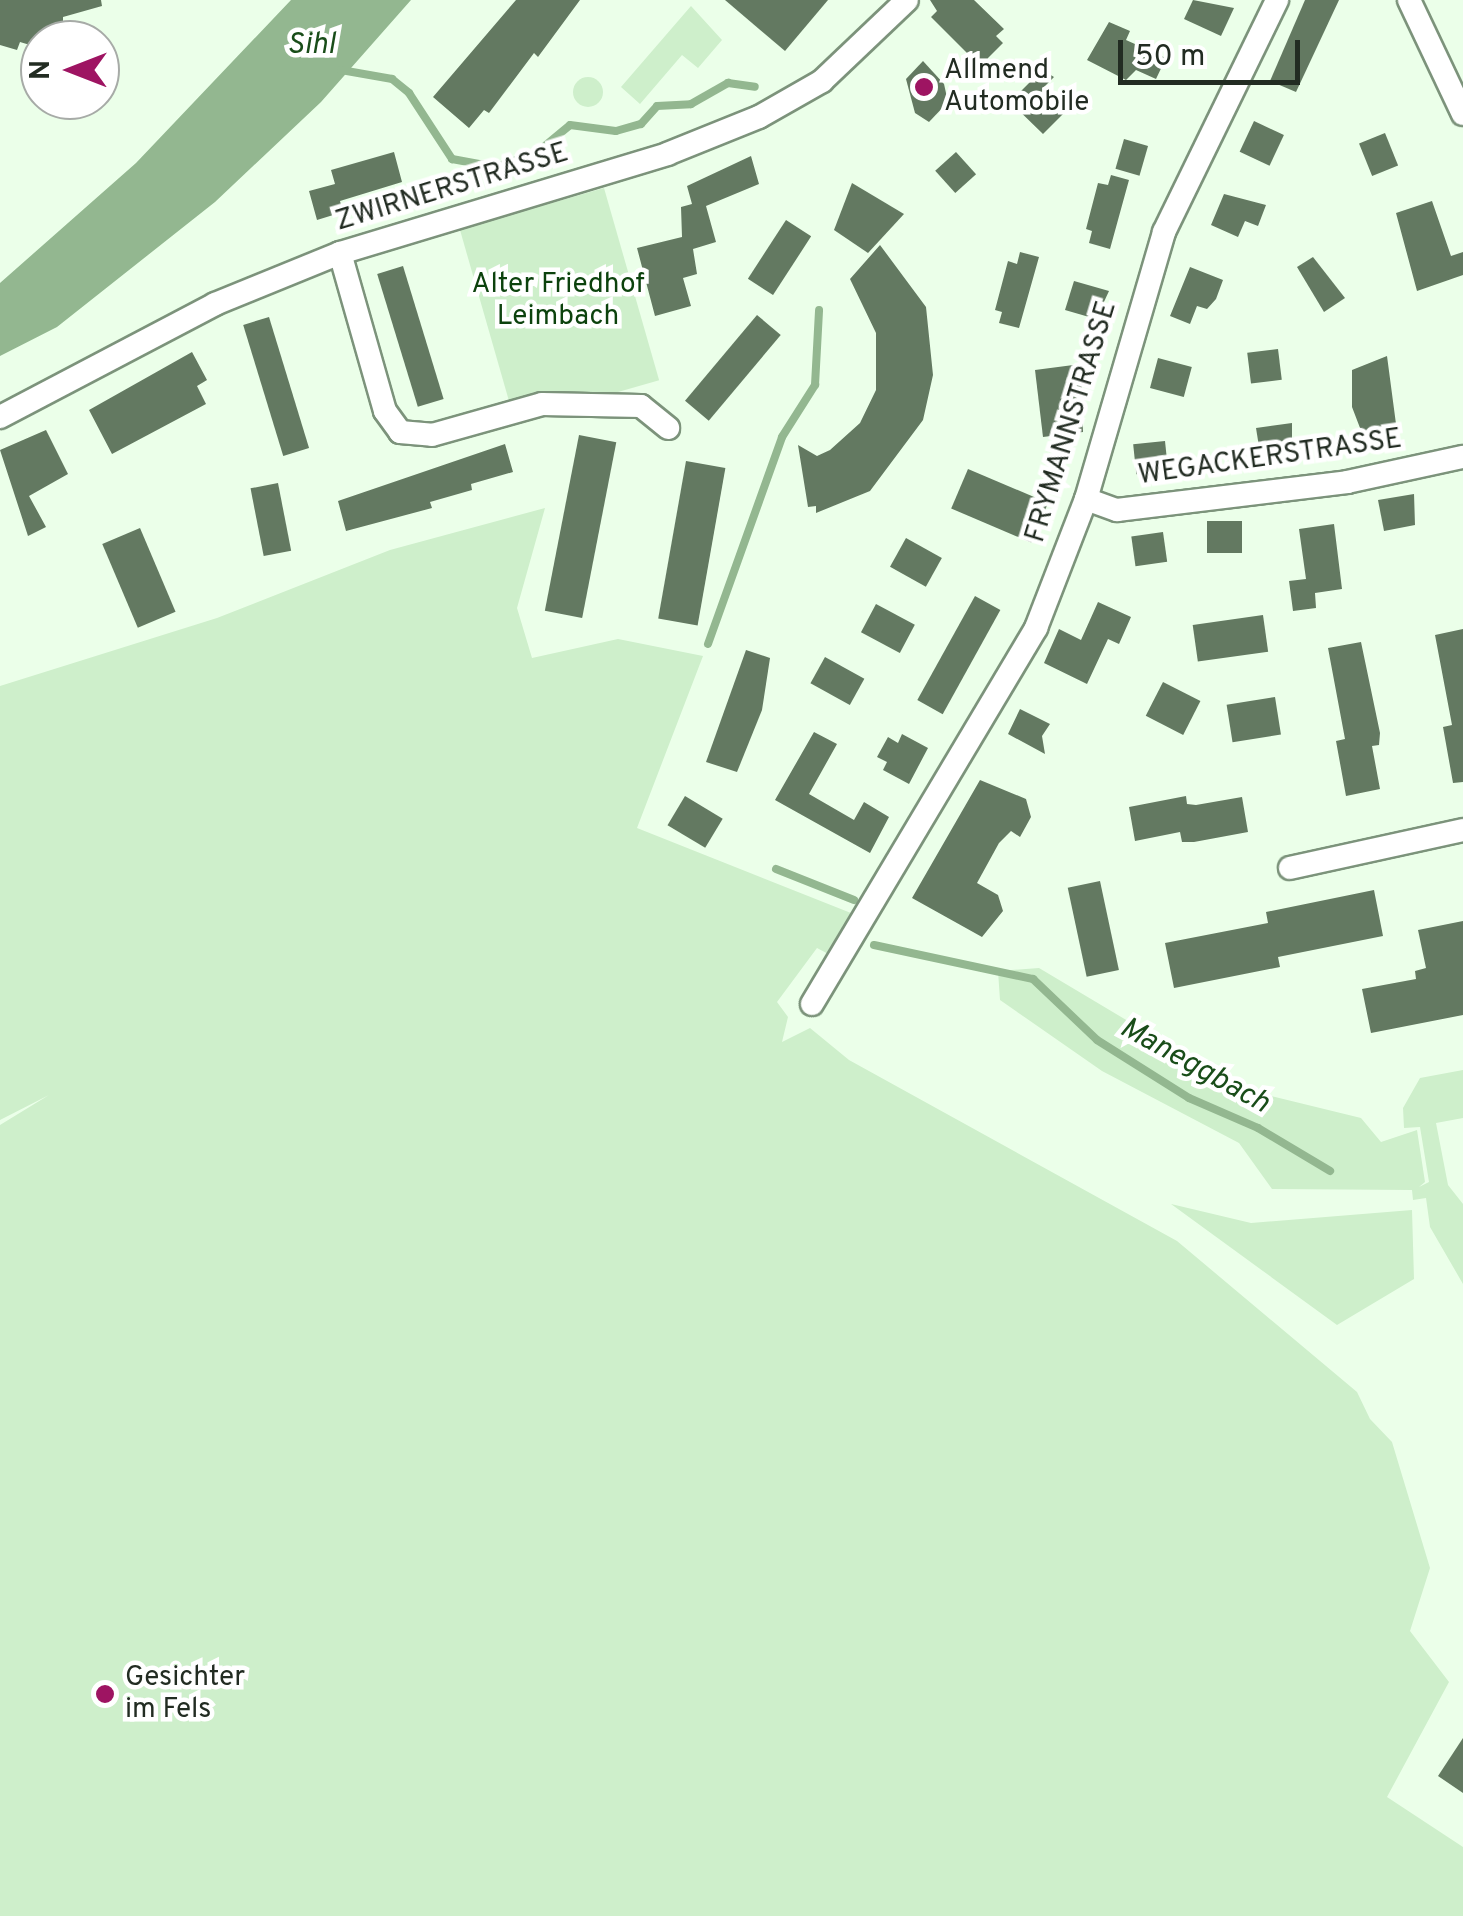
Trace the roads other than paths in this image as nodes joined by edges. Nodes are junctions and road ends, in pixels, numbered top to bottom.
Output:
1 (906, 0) edge
2 (1277, 0) edge
3 (1409, 0) edge
4 (1463, 114) edge
5 (340, 253) junction
6 (0, 417) edge
7 (668, 428) dead end
8 (1463, 457) edge
9 (1086, 499) junction
10 (1463, 830) edge
11 (1290, 868) dead end
12 (812, 1004) dead end

1 - 5 street, ZWIRNERSTRASSE
2 - 9 street, FRYMANNSTRASSE
3 - 4 street
5 - 6 street, ZWIRNERSTRASSE
5 - 7 street
8 - 9 street, WEGACKERSTRASSE
9 - 12 street, FRYMANNSTRASSE
10 - 11 street

